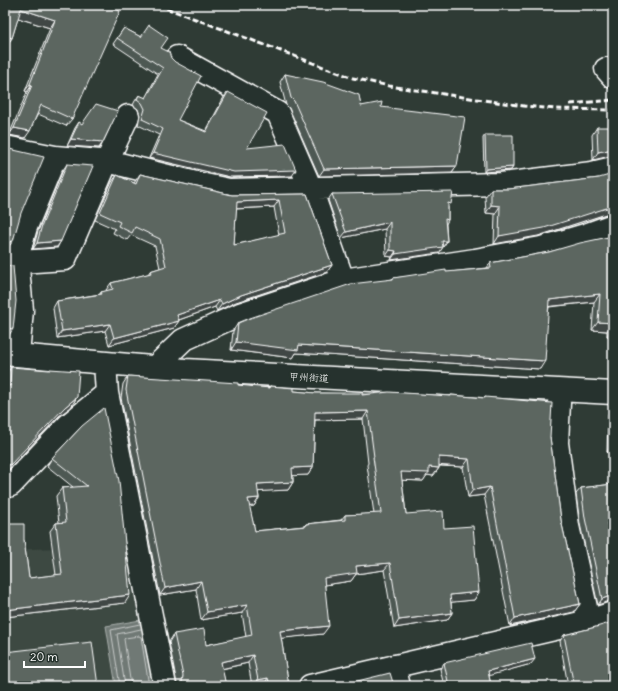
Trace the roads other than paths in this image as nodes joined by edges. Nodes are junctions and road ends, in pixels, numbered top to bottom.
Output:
1 (177, 57) dead end
2 (128, 116) dead end
3 (5, 147) edge
4 (55, 157) junction
5 (107, 161) junction
6 (613, 168) edge
7 (311, 189) junction
8 (613, 225) edge
9 (11, 263) edge
10 (343, 280) junction
11 (12, 354) edge
12 (105, 363) junction
13 (155, 366) junction
14 (107, 393) junction
15 (613, 393) edge
16 (559, 403) dead end
17 (5, 487) edge
18 (613, 613) edge
19 (588, 621) junction
20 (396, 676) edge
21 (165, 686) edge
22 (310, 686) edge

1 - 7 street
2 - 5 street
3 - 4 street
4 - 5 street
4 - 9 street
5 - 7 street
5 - 9 street
6 - 7 street
7 - 10 street
8 - 10 street
9 - 11 street
10 - 13 street
11 - 12 street, 甲州街道
12 - 13 street, 甲州街道
12 - 14 street
13 - 15 street, 甲州街道
14 - 17 street
14 - 21 street
16 - 19 street
18 - 19 street
19 - 20 street
20 - 22 street

